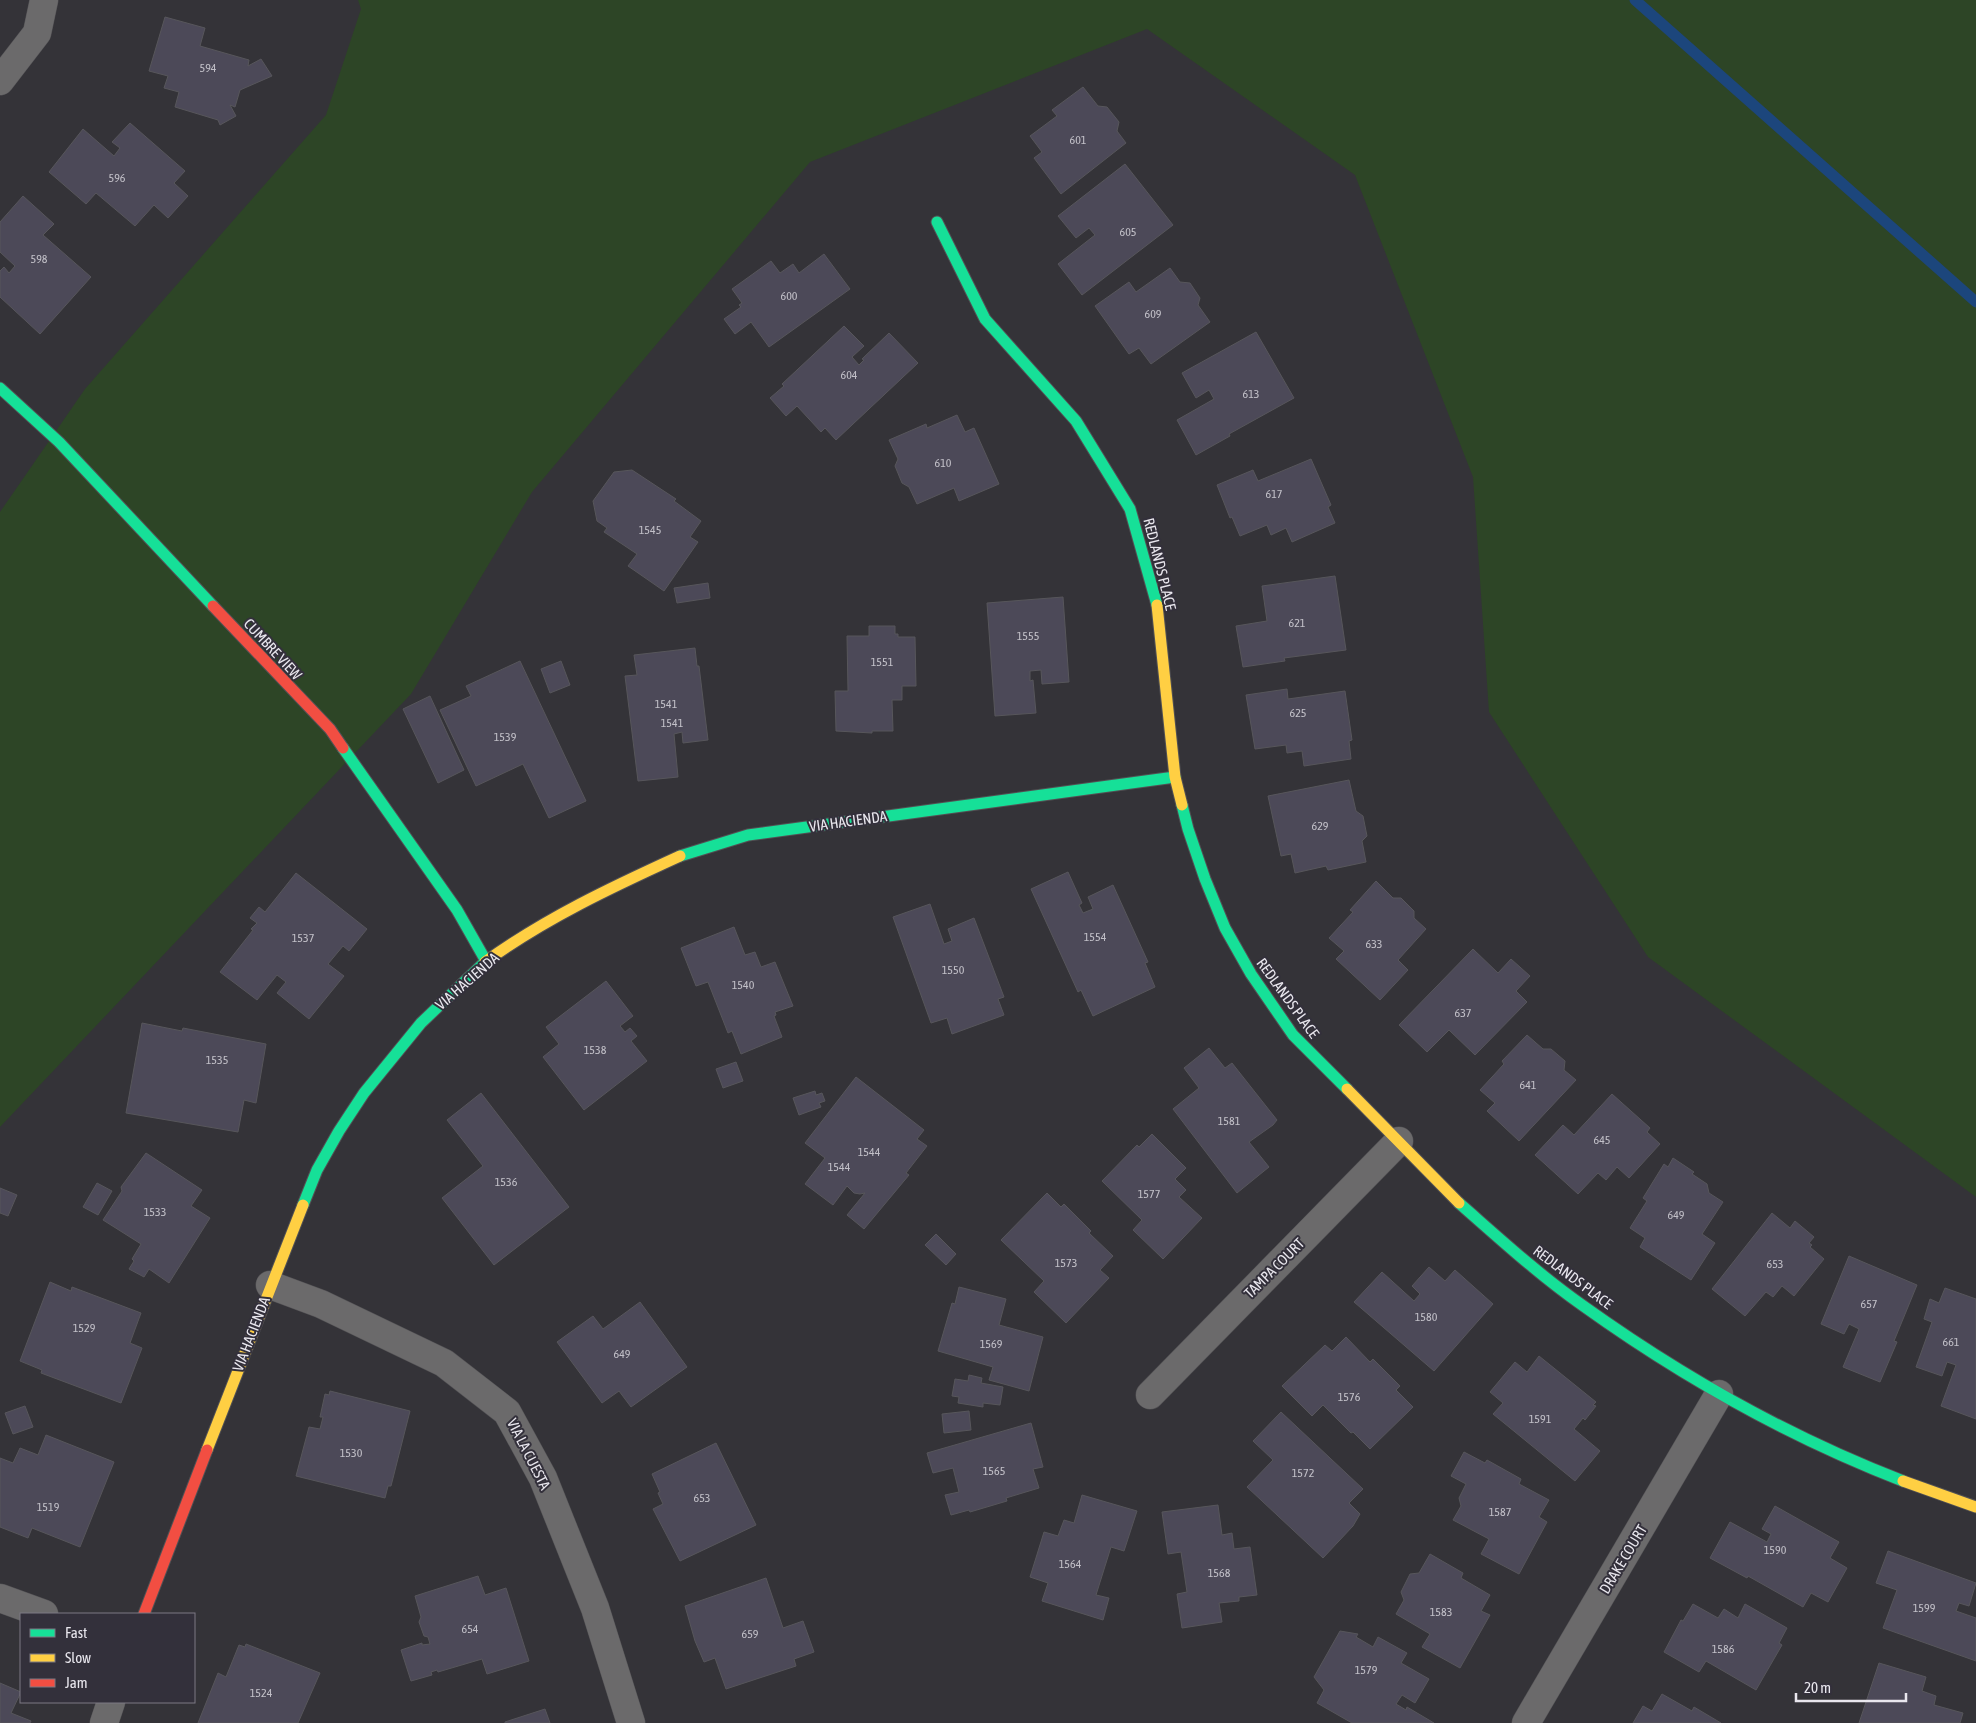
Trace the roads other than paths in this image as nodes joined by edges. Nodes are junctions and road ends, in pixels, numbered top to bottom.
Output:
1 (44, 0) edge
2 (0, 81) edge
3 (937, 222) dead end
4 (0, 388) edge
5 (1175, 776) junction
6 (486, 961) junction
7 (1398, 1141) junction
8 (270, 1285) junction
9 (1719, 1394) junction
10 (1150, 1395) dead end
11 (1976, 1507) edge
12 (0, 1598) edge
13 (41, 1613) edge
14 (144, 1613) edge
15 (112, 1703) edge
16 (104, 1723) edge
17 (631, 1723) edge
18 (1526, 1723) edge

1 - 2 street
3 - 5 street, REDLANDS PLACE
4 - 6 street, CUMBRE VIEW
5 - 6 street, VIA HACIENDA
5 - 7 street, REDLANDS PLACE
6 - 8 street, VIA HACIENDA
7 - 9 street, REDLANDS PLACE
7 - 10 street, TAMPA COURT
8 - 14 street, VIA HACIENDA
8 - 17 street, VIA LA CUESTA
9 - 11 street, REDLANDS PLACE
9 - 18 street, DRAKE COURT
12 - 13 street
15 - 16 street

